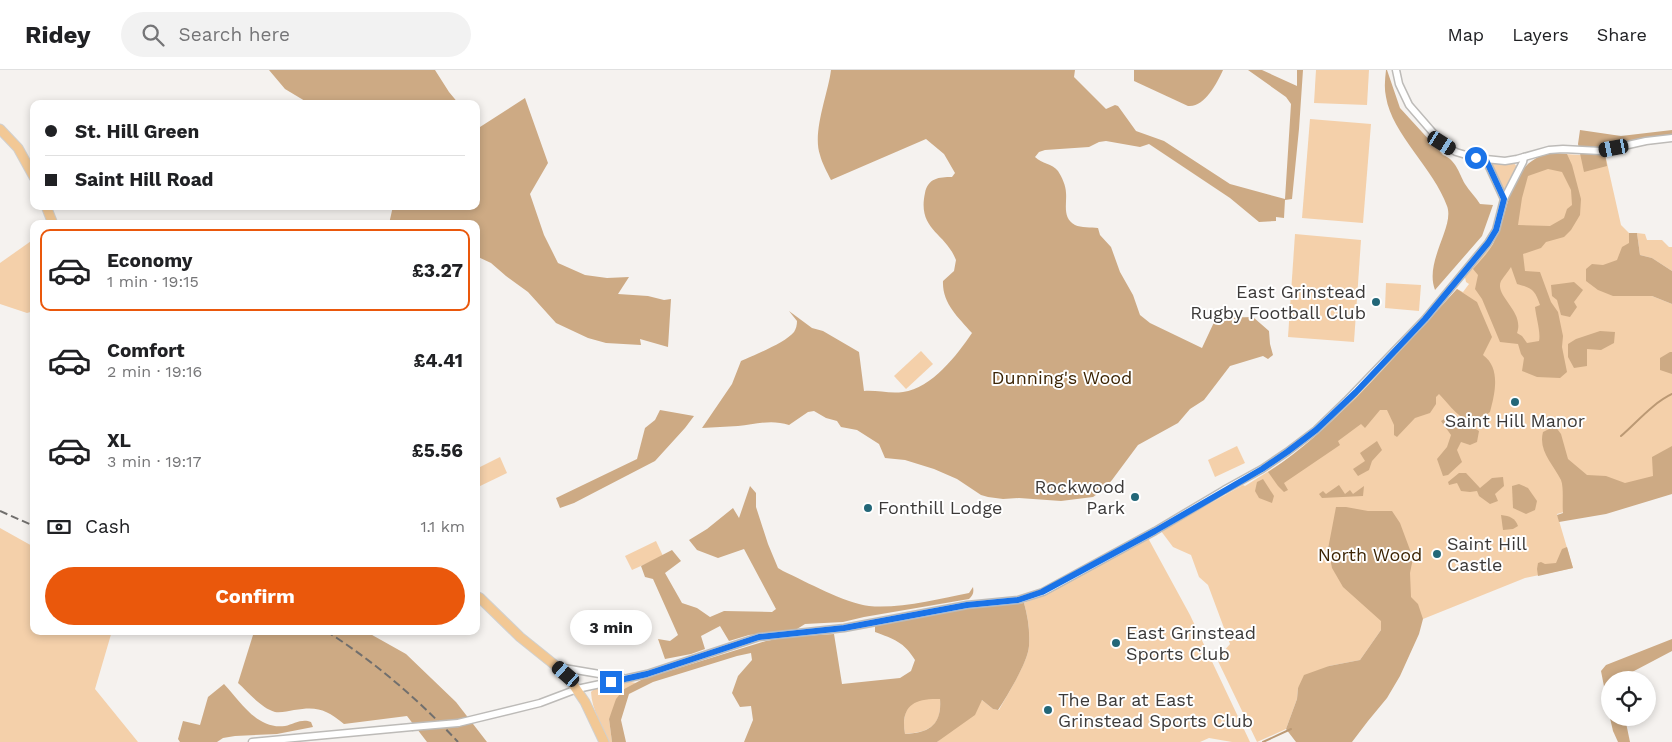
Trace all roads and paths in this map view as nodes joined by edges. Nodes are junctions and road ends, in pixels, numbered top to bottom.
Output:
1 (1396, 70) edge
2 (0, 129) edge
3 (1672, 138) edge
4 (1524, 157) junction
5 (1486, 160) junction
6 (30, 169) edge
7 (1504, 199) junction
8 (480, 598) edge
9 (557, 667) junction
10 (628, 678) junction
11 (577, 689) junction
12 (252, 742) edge
13 (604, 742) edge

1 - 5 street
2 - 6 main road
3 - 4 street
4 - 5 street
4 - 7 street
5 - 7 street
7 - 10 street
8 - 9 main road
9 - 10 street
9 - 11 main road
10 - 11 street
11 - 12 street, bridge
11 - 13 main road

